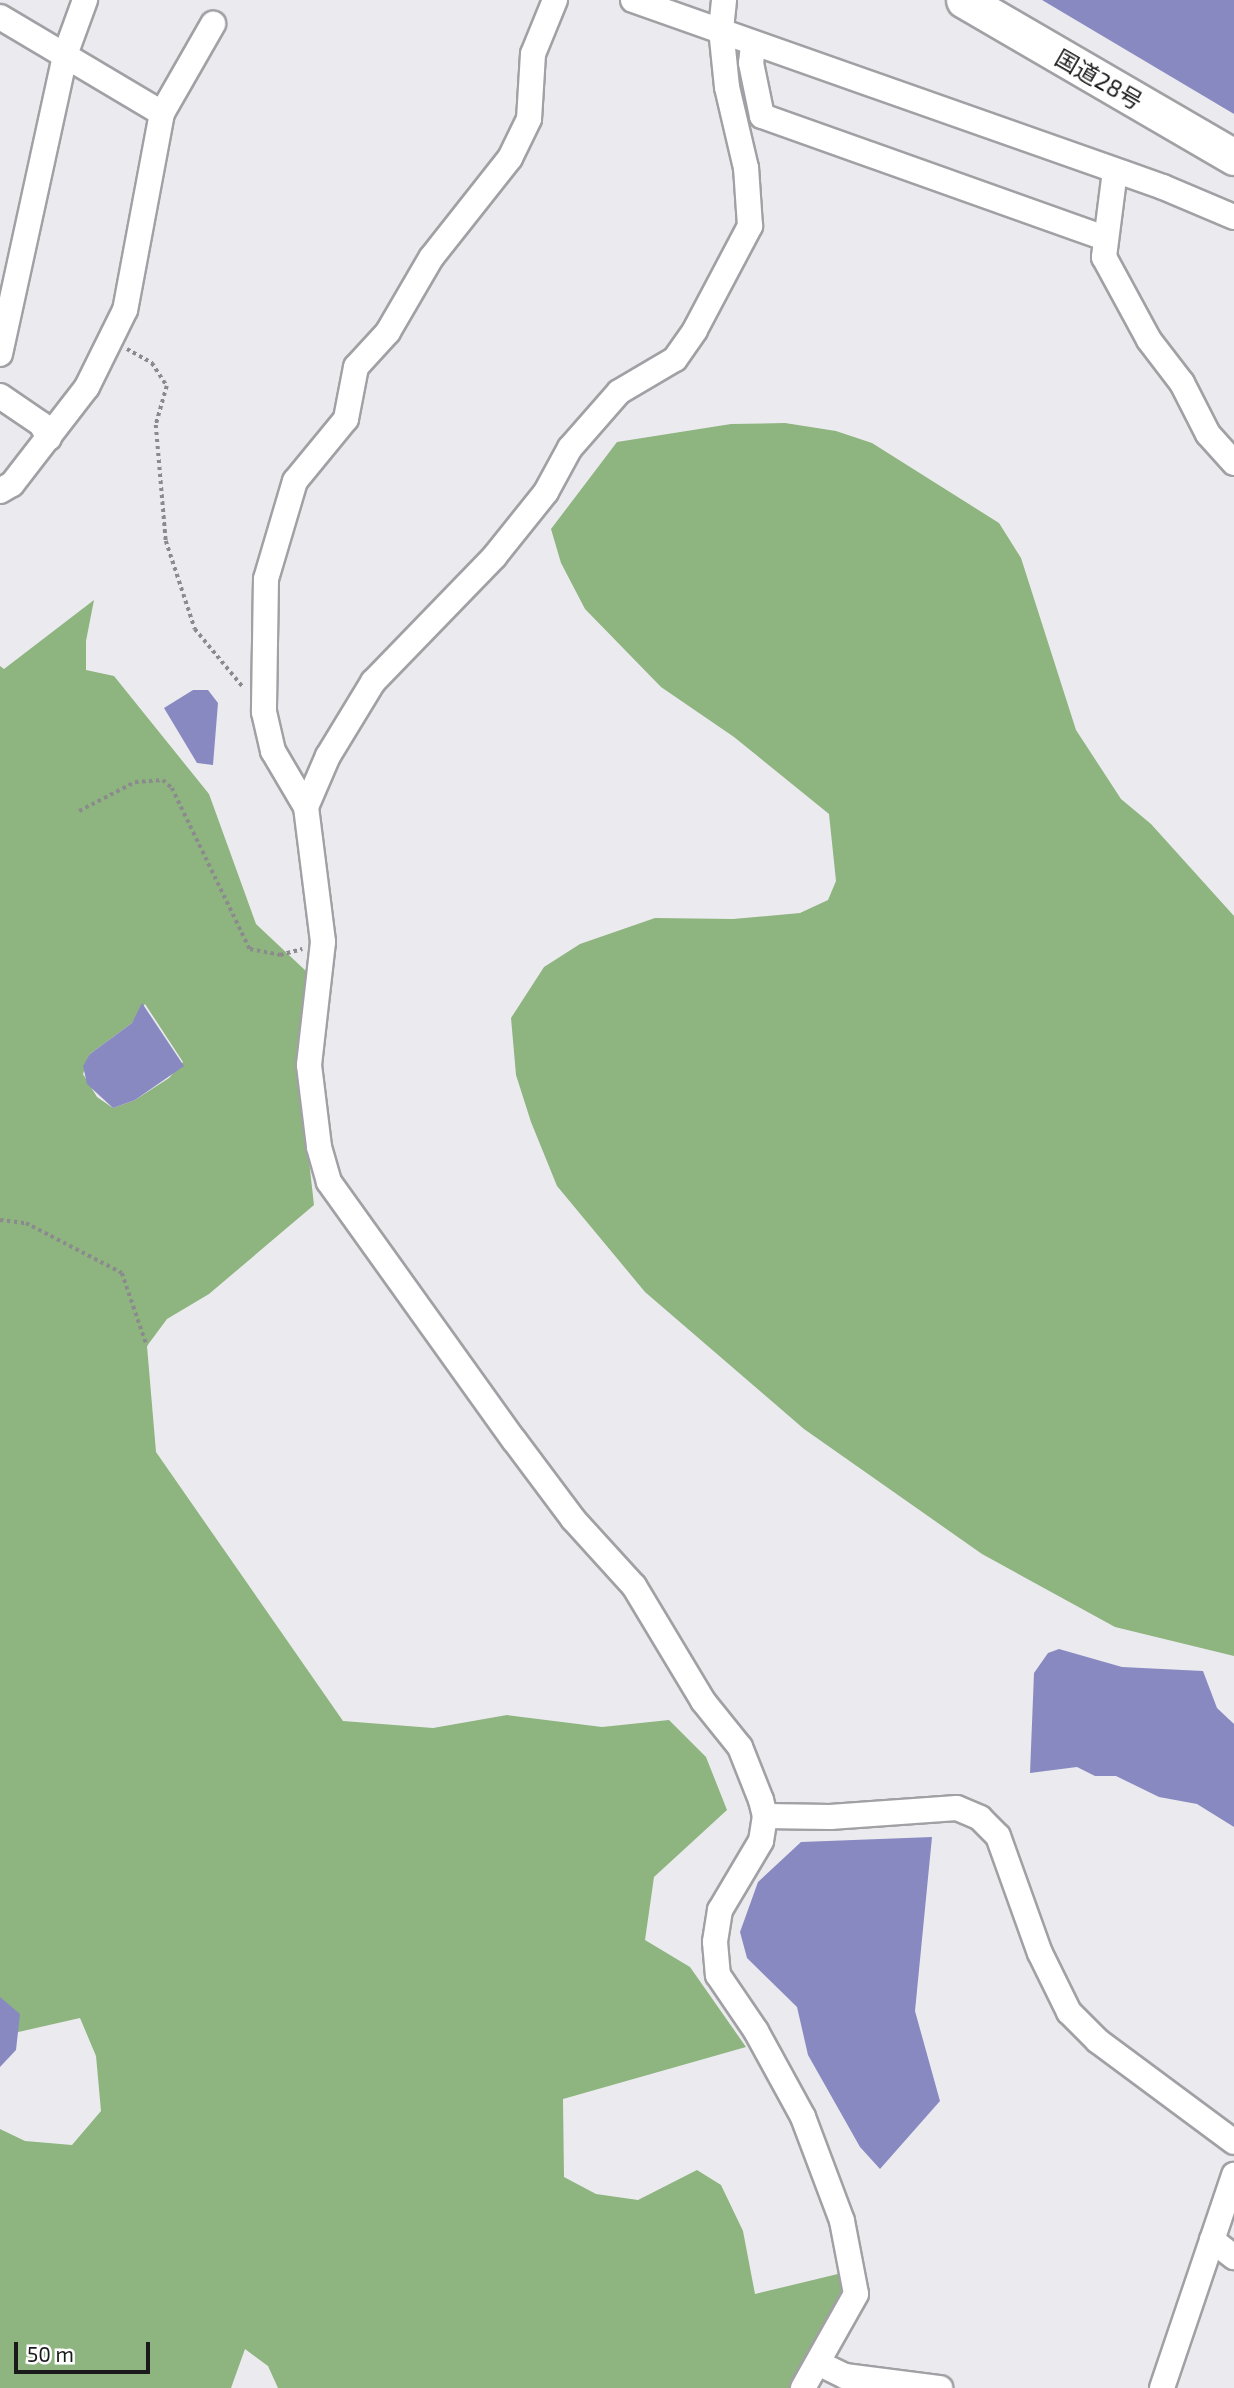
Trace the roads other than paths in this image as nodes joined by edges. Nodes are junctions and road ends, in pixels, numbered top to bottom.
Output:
1 (85, 0) edge
2 (555, 0) edge
3 (633, 0) edge
4 (724, 0) edge
5 (964, 0) edge
6 (0, 17) edge
7 (214, 24) dead end
8 (721, 29) junction
9 (753, 45) junction
10 (65, 55) junction
11 (162, 113) junction
12 (1234, 157) edge
13 (1115, 171) junction
14 (1234, 218) edge
15 (1104, 238) junction
16 (7, 285) edge
17 (0, 354) edge
18 (0, 396) edge
19 (49, 438) junction
20 (1233, 460) edge
21 (0, 491) edge
22 (306, 807) junction
23 (765, 1816) junction
24 (1234, 2142) edge
25 (1234, 2175) edge
26 (1212, 2240) junction
27 (1234, 2257) edge
28 (818, 2363) junction
29 (803, 2388) edge
30 (940, 2388) edge
31 (1161, 2388) edge

1 - 10 street
2 - 22 street
3 - 8 street
4 - 8 street
5 - 12 highway, 国道28号
6 - 10 street
7 - 11 street
8 - 9 street
8 - 22 street
9 - 13 street
9 - 15 street
10 - 11 street
10 - 16 street
11 - 19 street
13 - 14 street
13 - 15 street
15 - 20 street
16 - 17 street
18 - 19 street
19 - 21 street
22 - 23 street
23 - 24 street
23 - 28 street
25 - 26 street
26 - 27 street
26 - 31 street
28 - 29 street
28 - 30 street

